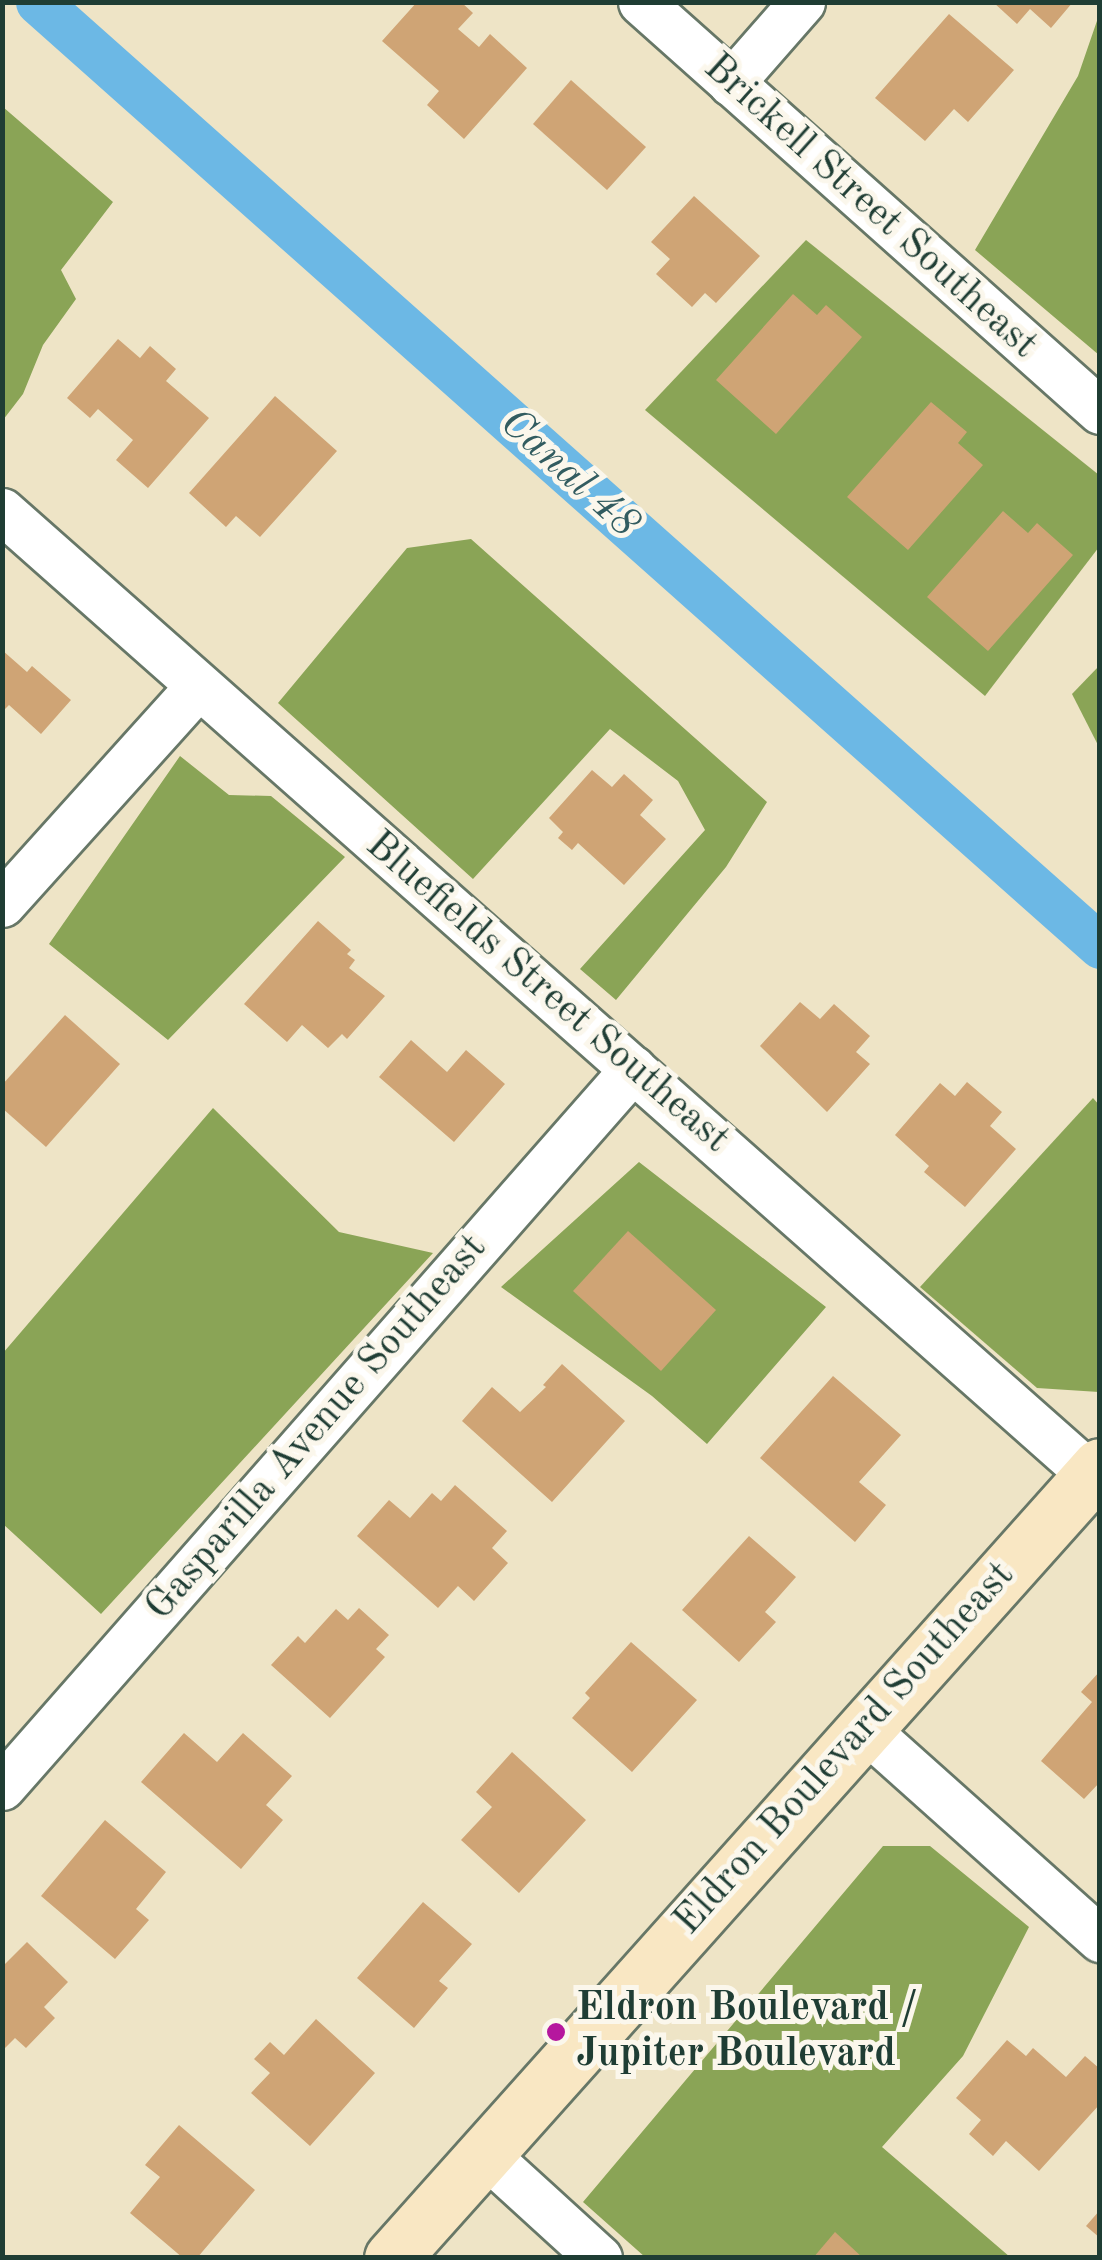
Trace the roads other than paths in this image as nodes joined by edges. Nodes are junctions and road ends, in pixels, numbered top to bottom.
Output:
1 (641, 2) edge
2 (802, 2) edge
3 (732, 83) junction
4 (1100, 411) edge
5 (2, 511) edge
6 (198, 686) junction
7 (2, 904) edge
8 (632, 1069) junction
9 (1095, 1471) edge
10 (864, 1728) junction
11 (2, 1787) edge
12 (1100, 1939) edge
13 (484, 2153) junction
14 (392, 2258) edge
15 (599, 2258) edge

1 - 3 street, Brickell Street Southeast
2 - 3 street
3 - 4 street, Brickell Street Southeast
5 - 6 street, Bluefields Street Southeast
6 - 7 street
6 - 8 street, Bluefields Street Southeast
8 - 9 street, Bluefields Street Southeast
8 - 11 street, Gasparilla Avenue Southeast
9 - 10 street, Eldron Boulevard Southeast
10 - 12 street
10 - 13 street, Eldron Boulevard Southeast
13 - 14 street, Eldron Boulevard Southeast
13 - 15 street

